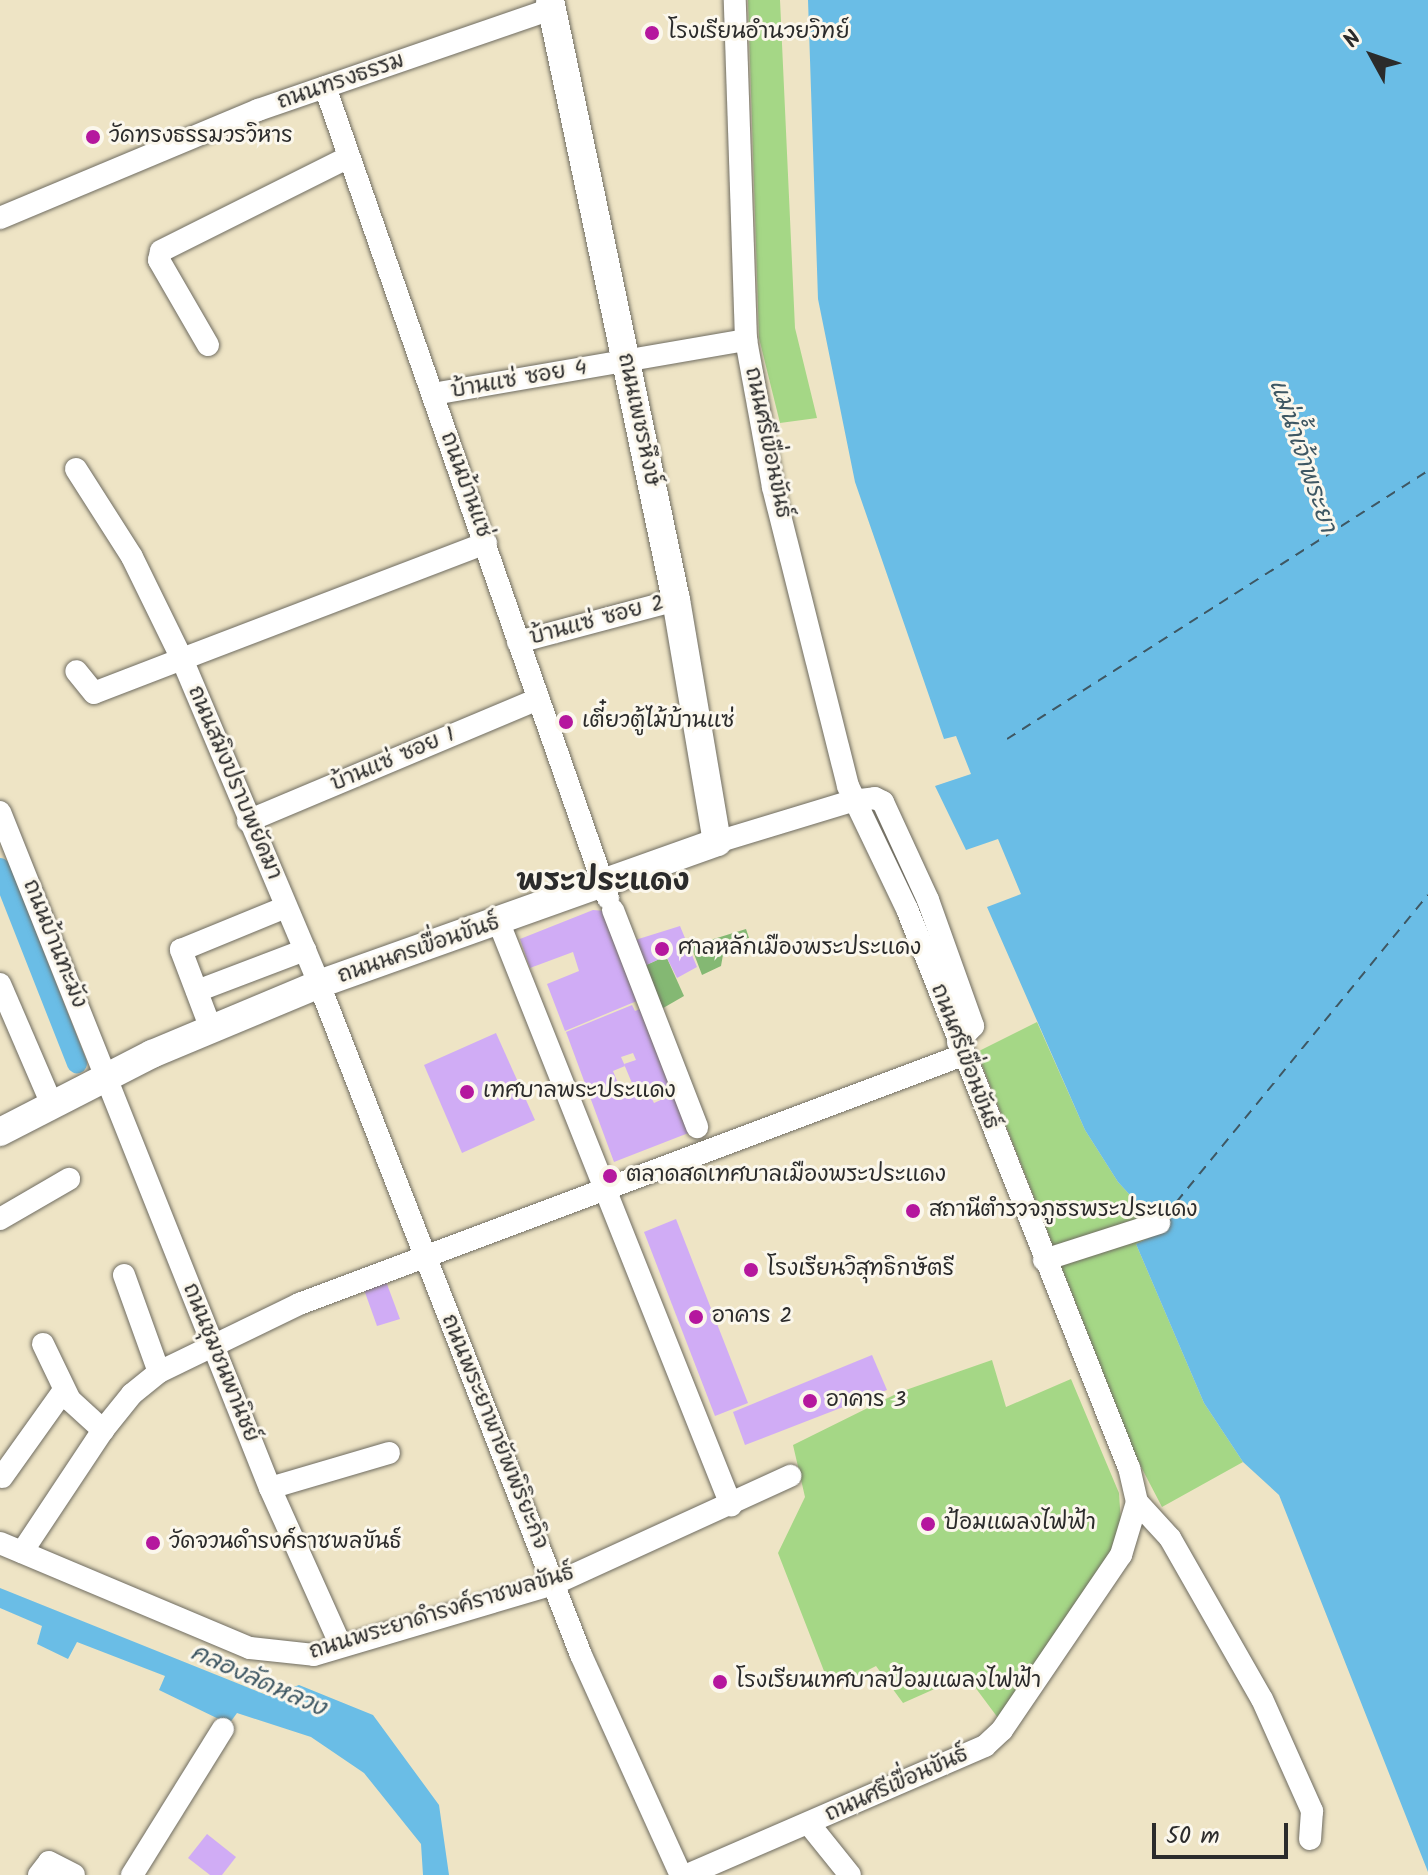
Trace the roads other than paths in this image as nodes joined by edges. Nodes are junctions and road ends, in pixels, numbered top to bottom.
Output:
1 (735, 0) edge
2 (551, 5) edge
3 (325, 87) junction
4 (349, 157) junction
5 (0, 218) edge
6 (746, 340) junction
7 (208, 345) dead end
8 (625, 362) junction
9 (433, 394) junction
10 (76, 469) dead end
11 (486, 543) junction
12 (676, 600) junction
13 (518, 642) junction
14 (182, 659) junction
15 (76, 671) dead end
16 (538, 699) junction
17 (852, 801) junction
18 (0, 812) edge
19 (248, 821) junction
20 (717, 842) junction
21 (608, 897) junction
22 (286, 907) junction
23 (499, 923) junction
24 (305, 950) junction
25 (0, 984) edge
26 (319, 984) junction
27 (197, 991) junction
28 (211, 1029) junction
29 (960, 1049) junction
30 (107, 1076) junction
31 (52, 1105) junction
32 (697, 1127) dead end
33 (0, 1132) edge
34 (69, 1179) dead end
35 (605, 1188) junction
36 (0, 1219) edge
37 (1159, 1223) dead end
38 (425, 1257) junction
39 (1044, 1260) junction
40 (124, 1275) dead end
41 (43, 1344) dead end
42 (214, 1347) junction
43 (159, 1372) junction
44 (64, 1390) junction
45 (103, 1430) junction
46 (389, 1453) dead end
47 (790, 1476) dead end
48 (2, 1477) dead end
49 (270, 1488) junction
50 (1137, 1502) junction
51 (731, 1505) junction
52 (0, 1543) edge
53 (22, 1552) junction
54 (554, 1584) junction
55 (341, 1646) junction
56 (223, 1729) dead end
57 (809, 1824) junction
58 (1310, 1839) dead end
59 (39, 1875) edge
60 (74, 1875) edge
61 (132, 1875) edge
62 (684, 1875) edge
63 (850, 1875) edge

1 - 6 street, ถนนศรีเขื่อนขันธ์
2 - 3 street, ถนนทรงธรรม
2 - 8 main road, ถนนเพชรหึงษ์
3 - 4 street, ถนนบ้านแซ่
3 - 5 street, ถนนทรงธรรม
4 - 7 street
4 - 9 street, ถนนบ้านแซ่
6 - 8 street, บ้านแซ่ ซอย 4
6 - 17 street, ถนนศรีเขื่อนขันธ์
8 - 9 street, บ้านแซ่ ซอย 4
8 - 12 main road, ถนนเพชรหึงษ์
9 - 11 street, ถนนบ้านแซ่
10 - 14 street
11 - 13 street, ถนนบ้านแซ่
11 - 14 street, ถนนสมิงปราบพยัคฆา
12 - 13 street, บ้านแซ่ ซอย 2
12 - 20 main road, ถนนเพชรหึงษ์
13 - 16 street, ถนนบ้านแซ่
14 - 15 street
14 - 19 street, ถนนสมิงปราบพยัคฆา
16 - 19 street, บ้านแซ่ ซอย 1
16 - 21 street, ถนนบ้านแซ่
17 - 20 street, ถนนนครเขื่อนขันธ์
17 - 29 street, ถนนศรีเขื่อนขันธ์
18 - 30 street, ถนนบ้านทะมัง
19 - 22 street, ถนนสมิงปราบพยัคฆา
20 - 21 main road, ถนนนครเขื่อนขันธ์
21 - 23 main road, ถนนนครเขื่อนขันธ์
21 - 32 street, ถนนบ้านแซ่
22 - 24 street, ถนนสมิงปราบพยัคฆา
22 - 27 street
23 - 26 main road, ถนนนครเขื่อนขันธ์
23 - 35 street
24 - 26 street, ถนนสมิงปราบพยัคฆา
24 - 27 street
25 - 31 street
26 - 28 main road, ถนนนครเขื่อนขันธ์
26 - 38 street, ถนนพระยาพายัพพิริยะกิจ
27 - 28 street
28 - 30 main road, ถนนนครเขื่อนขันธ์
29 - 35 street
29 - 39 street, ถนนศรีเขื่อนขันธ์
30 - 31 main road, ถนนนครเขื่อนขันธ์
30 - 42 street, ถนนชุมชนพานิชย์
31 - 33 main road, ถนนนครเขื่อนขันธ์
34 - 36 street
35 - 38 street
35 - 51 street
37 - 39 street
38 - 42 street
38 - 54 street, ถนนพระยาพายัพพิริยะกิจ
39 - 50 street, ถนนศรีเขื่อนขันธ์
40 - 43 street
41 - 44 street
42 - 43 street
42 - 49 street, ถนนชุมชนพานิชย์
43 - 45 street
44 - 45 street
44 - 48 street
45 - 53 street
46 - 49 street
47 - 51 street, ถนนพระยาดำรงค์ราชพลขันธ์
49 - 55 street, ถนนชุมชนพานิชย์
50 - 57 street, ถนนศรีเขื่อนขันธ์
50 - 58 street
51 - 54 street, ถนนพระยาดำรงค์ราชพลขันธ์
52 - 53 street, ถนนพระยาดำรงค์ราชพลขันธ์
53 - 55 street, ถนนพระยาดำรงค์ราชพลขันธ์
54 - 55 street, ถนนพระยาดำรงค์ราชพลขันธ์
54 - 62 street, ถนนพระยาพายัพพิริยะกิจ
56 - 61 street
57 - 62 street, ถนนศรีเขื่อนขันธ์
57 - 63 street
59 - 60 street

